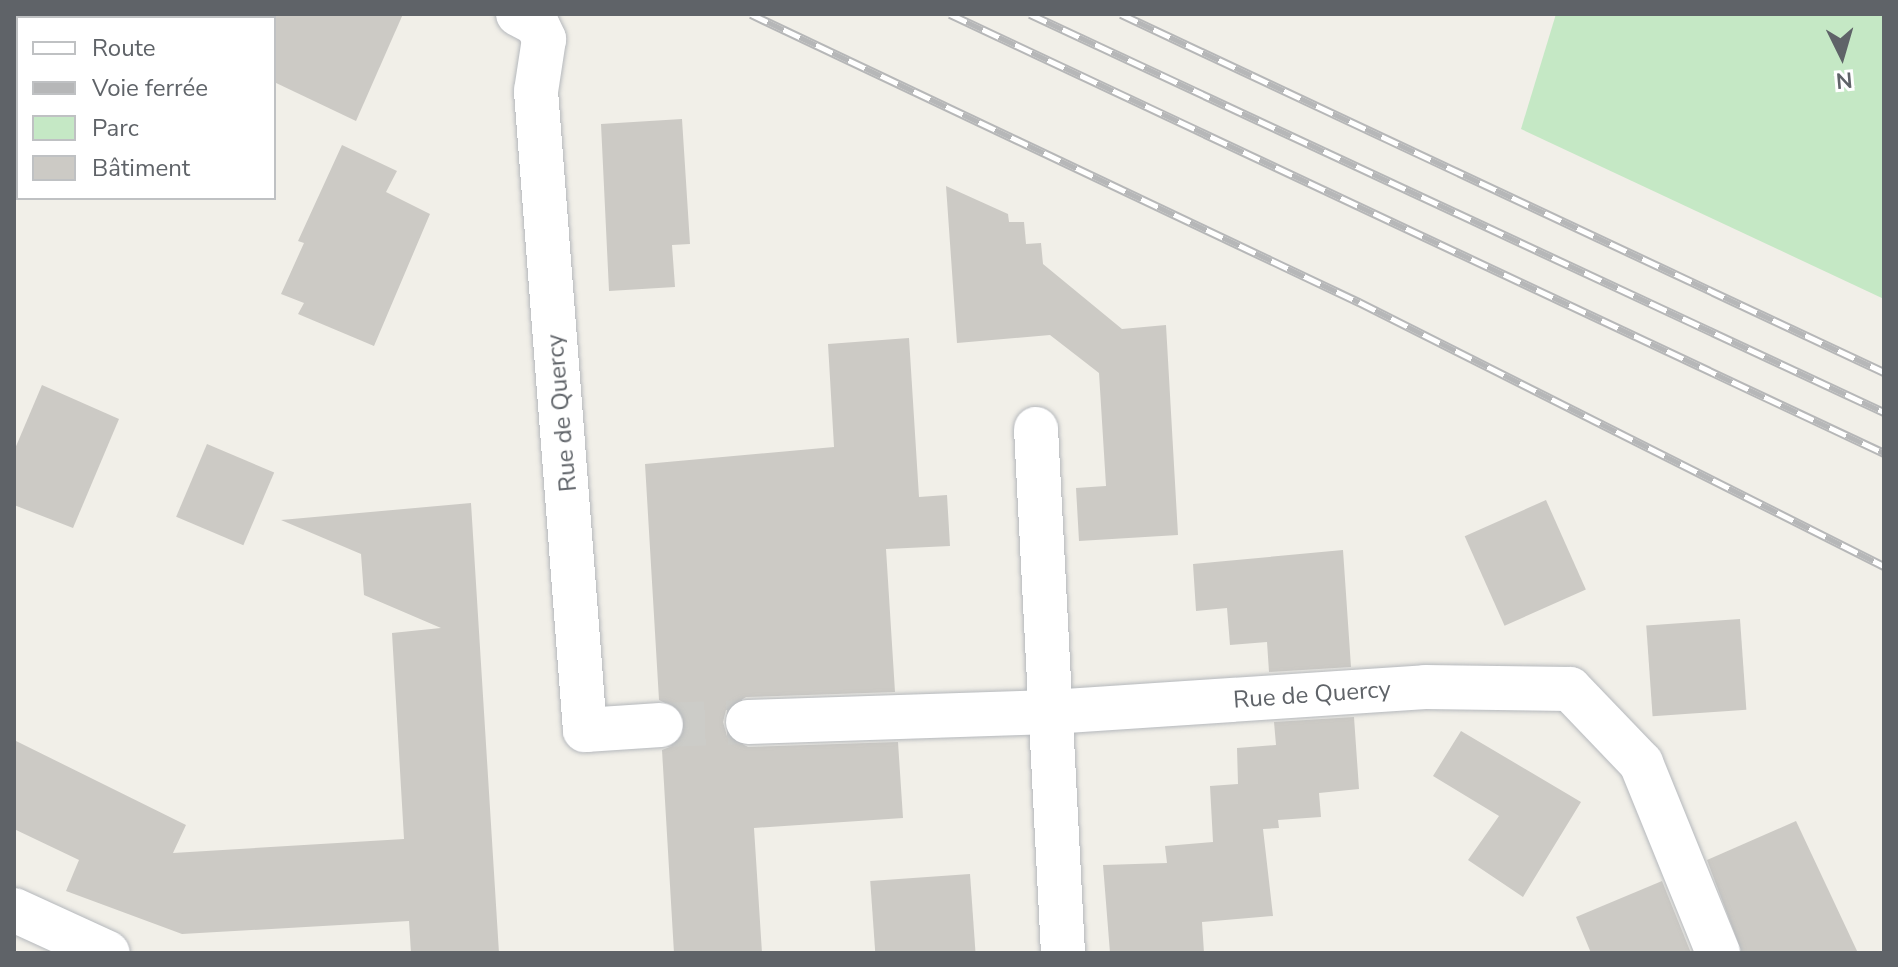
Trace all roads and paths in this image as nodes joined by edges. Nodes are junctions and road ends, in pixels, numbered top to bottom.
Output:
1 (528, 19) edge
2 (1036, 429) dead end
3 (1051, 712) junction
4 (748, 722) tunnel mouth
5 (661, 725) tunnel mouth
6 (14, 910) edge
7 (108, 953) edge
8 (1063, 953) edge
9 (1718, 953) edge

1 - 5 street, Rue de Quercy
2 - 3 street
3 - 4 street, Rue de Quercy
3 - 8 street
3 - 9 street, Rue de Quercy
6 - 7 street

